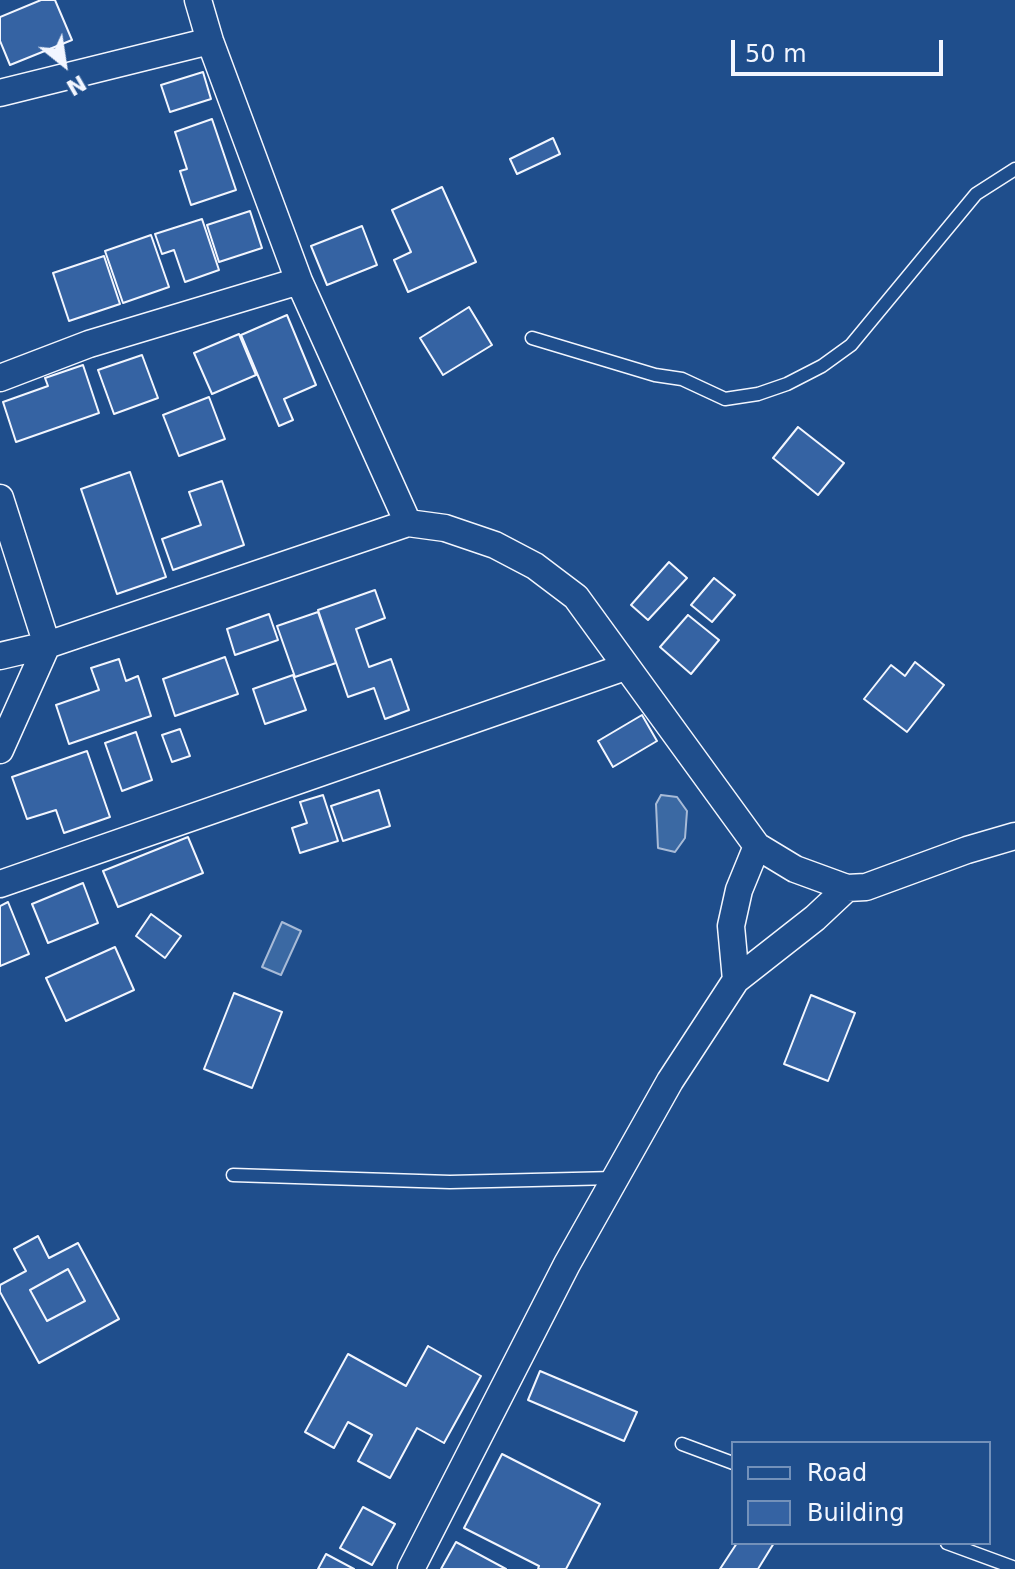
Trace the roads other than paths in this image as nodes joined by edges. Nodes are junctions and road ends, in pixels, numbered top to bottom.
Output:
1 (198, 0) edge
2 (210, 41) junction
3 (0, 93) edge
4 (1015, 169) edge
5 (299, 281) junction
6 (532, 338) dead end
7 (0, 378) edge
8 (0, 498) edge
9 (408, 523) junction
10 (47, 645) junction
11 (0, 656) edge
12 (625, 667) junction
13 (0, 750) edge
14 (1015, 836) edge
15 (757, 846) junction
16 (0, 884) edge
17 (847, 888) junction
18 (736, 980) junction
19 (233, 1175) dead end
20 (614, 1178) junction
21 (682, 1444) dead end
22 (731, 1462) edge
23 (952, 1545) edge
24 (1015, 1568) edge
25 (411, 1569) edge

1 - 2 street
2 - 3 street
2 - 5 street
4 - 6 lane
5 - 7 street
5 - 9 street
8 - 10 street
9 - 10 street
9 - 12 street
10 - 11 street
10 - 13 street
12 - 15 street
12 - 16 street
14 - 17 street
15 - 17 street
15 - 18 street
17 - 18 street
18 - 20 street
19 - 20 lane
20 - 25 street
21 - 22 lane
23 - 24 lane

